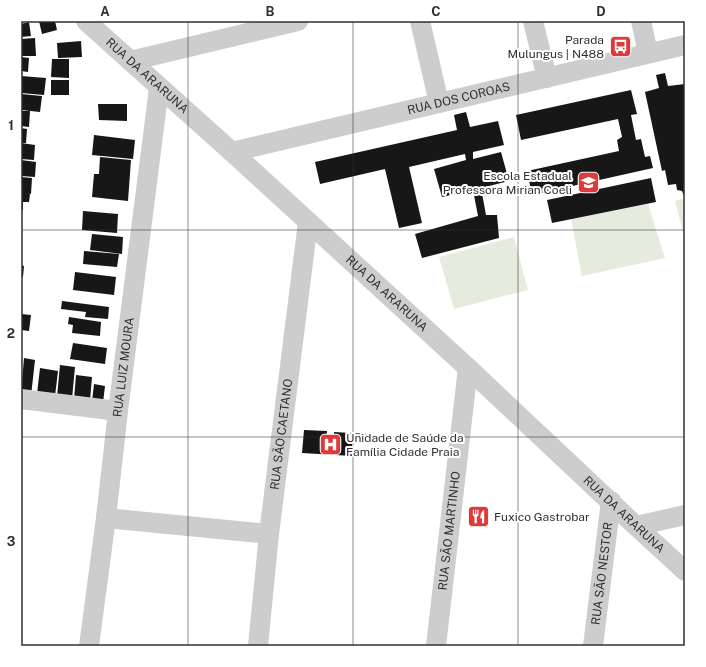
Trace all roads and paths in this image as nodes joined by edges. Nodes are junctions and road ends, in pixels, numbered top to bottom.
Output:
1 (86, 21) edge
2 (298, 21) edge
3 (420, 21) edge
4 (533, 21) edge
5 (641, 21) edge
6 (685, 45) edge
7 (648, 54) junction
8 (130, 61) junction
9 (547, 78) junction
10 (159, 88) junction
11 (440, 103) junction
12 (232, 152) junction
13 (308, 222) junction
14 (468, 368) junction
15 (21, 399) edge
16 (118, 411) junction
17 (611, 501) junction
18 (685, 515) edge
19 (106, 518) junction
20 (636, 526) junction
21 (269, 534) junction
22 (685, 570) edge
23 (89, 646) edge
24 (258, 646) edge
25 (436, 646) edge
26 (593, 646) edge

1 - 8 street, RUA DA ARARUNA
2 - 8 street
3 - 11 street
4 - 9 street
5 - 7 street
6 - 7 street, RUA DOS COROAS
7 - 9 street, RUA DOS COROAS
8 - 10 street, RUA DA ARARUNA
9 - 11 street, RUA DOS COROAS
10 - 12 street, RUA DA ARARUNA
10 - 16 street, RUA LUIZ MOURA
11 - 12 street, RUA DOS COROAS
12 - 13 street, RUA DA ARARUNA
13 - 14 street, RUA DA ARARUNA
13 - 21 street, RUA SÃO CAETANO
14 - 17 street, RUA DA ARARUNA
14 - 25 street, RUA SÃO MARTINHO
15 - 16 street
16 - 19 street, RUA LUIZ MOURA
17 - 20 street, RUA DA ARARUNA
17 - 26 street, RUA SÃO NESTOR
18 - 20 street
19 - 21 street
19 - 23 street, RUA LUIZ MOURA
20 - 22 street, RUA DA ARARUNA
21 - 24 street, RUA SÃO CAETANO

